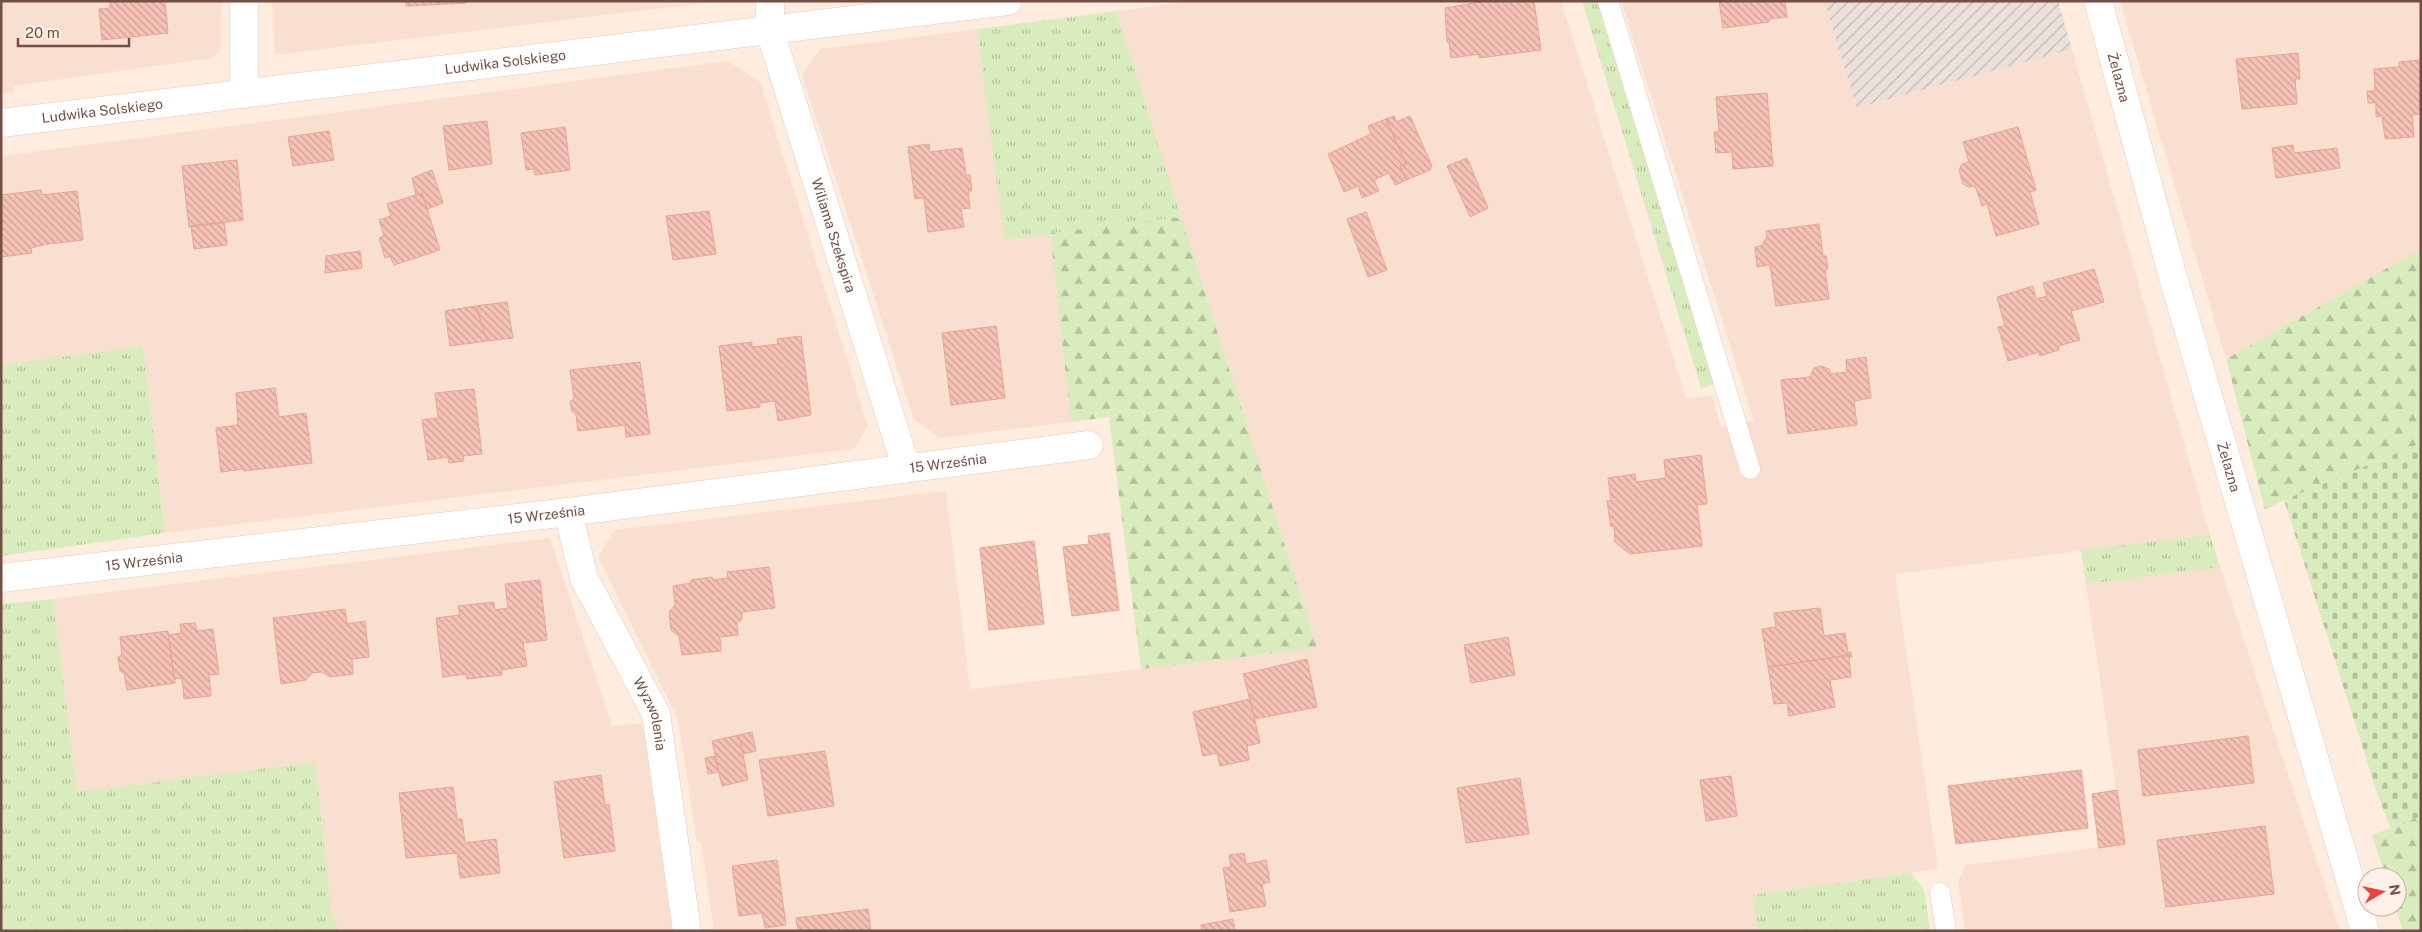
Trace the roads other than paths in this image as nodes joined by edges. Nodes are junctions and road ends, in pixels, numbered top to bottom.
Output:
1 (244, 1) edge
2 (770, 1) edge
3 (1008, 1) edge
4 (1608, 1) edge
5 (2098, 1) edge
6 (770, 31) junction
7 (244, 94) junction
8 (1, 123) edge
9 (1090, 445) dead end
10 (906, 468) junction
11 (1750, 469) dead end
12 (568, 512) junction
13 (1, 578) edge
14 (1940, 893) dead end
15 (687, 931) edge
16 (1946, 931) edge
17 (2365, 931) edge

1 - 7 street
2 - 6 street, Wiliama Szekspira
3 - 6 street, Ludwika Solskiego
4 - 11 lane
5 - 17 street, Żelazna
6 - 7 street, Ludwika Solskiego
6 - 10 street, Wiliama Szekspira
7 - 8 street, Ludwika Solskiego
9 - 10 street, 15 Września
10 - 12 street, 15 Września
12 - 13 street, 15 Września
12 - 15 street, Wyzwolenia
14 - 16 lane

